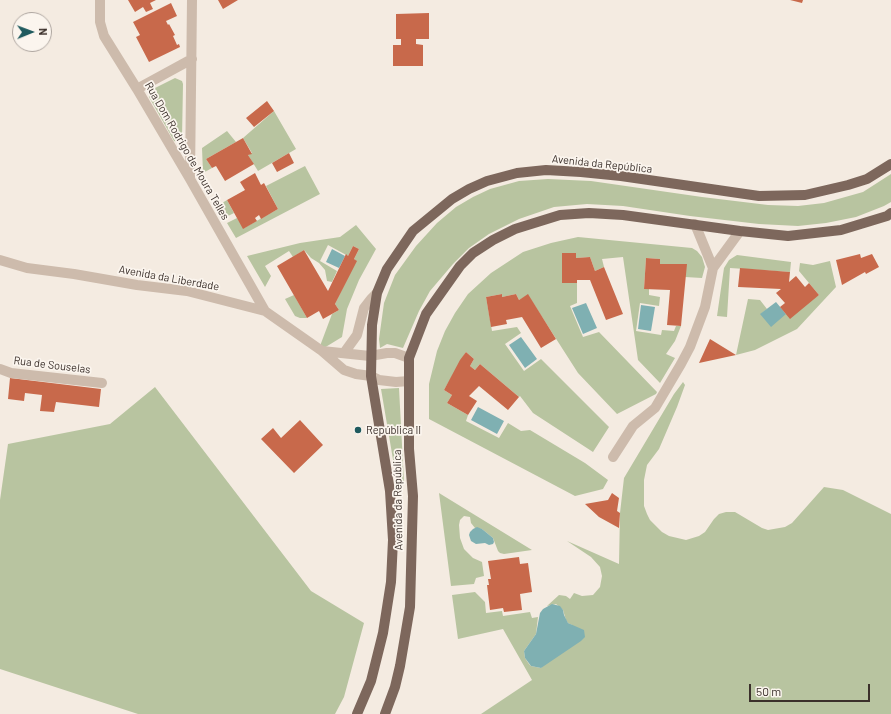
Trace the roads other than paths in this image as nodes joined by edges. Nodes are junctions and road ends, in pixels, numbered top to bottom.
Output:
1 (100, 0) edge
2 (192, 0) edge
3 (192, 59) junction
4 (137, 89) junction
5 (891, 164) edge
6 (190, 179) junction
7 (891, 213) edge
8 (695, 224) junction
9 (740, 231) junction
10 (0, 260) edge
11 (713, 268) junction
12 (377, 293) junction
13 (265, 311) junction
14 (322, 351) junction
15 (344, 353) junction
16 (370, 356) junction
17 (409, 358) junction
18 (0, 369) edge
19 (371, 376) junction
20 (409, 380) junction
21 (102, 384) dead end
22 (613, 457) dead end
23 (357, 714) edge
24 (385, 714) edge

1 - 4 street, Rua Dom Rodrigo de Moura Telles
2 - 3 street
3 - 4 street
3 - 6 street
4 - 6 street, Rua Dom Rodrigo de Moura Telles
5 - 12 main road, Avenida da República
6 - 13 street, Rua Dom Rodrigo de Moura Telles
7 - 9 main road, Avenida da República
8 - 9 main road, Avenida da República
8 - 11 street
8 - 17 main road, Avenida da República
9 - 11 street
10 - 13 street, Avenida da Liberdade
11 - 22 street
12 - 15 street
12 - 16 main road, Avenida da República
13 - 14 street, Avenida da Liberdade
14 - 15 street
14 - 19 street, Avenida da Liberdade
15 - 16 street
16 - 17 street
16 - 19 main road, Avenida da República
17 - 20 main road, Avenida da República
18 - 21 street, Rua de Souselas
19 - 20 street, Avenida da Liberdade
19 - 23 main road, Avenida da República
20 - 24 main road, Avenida da República

